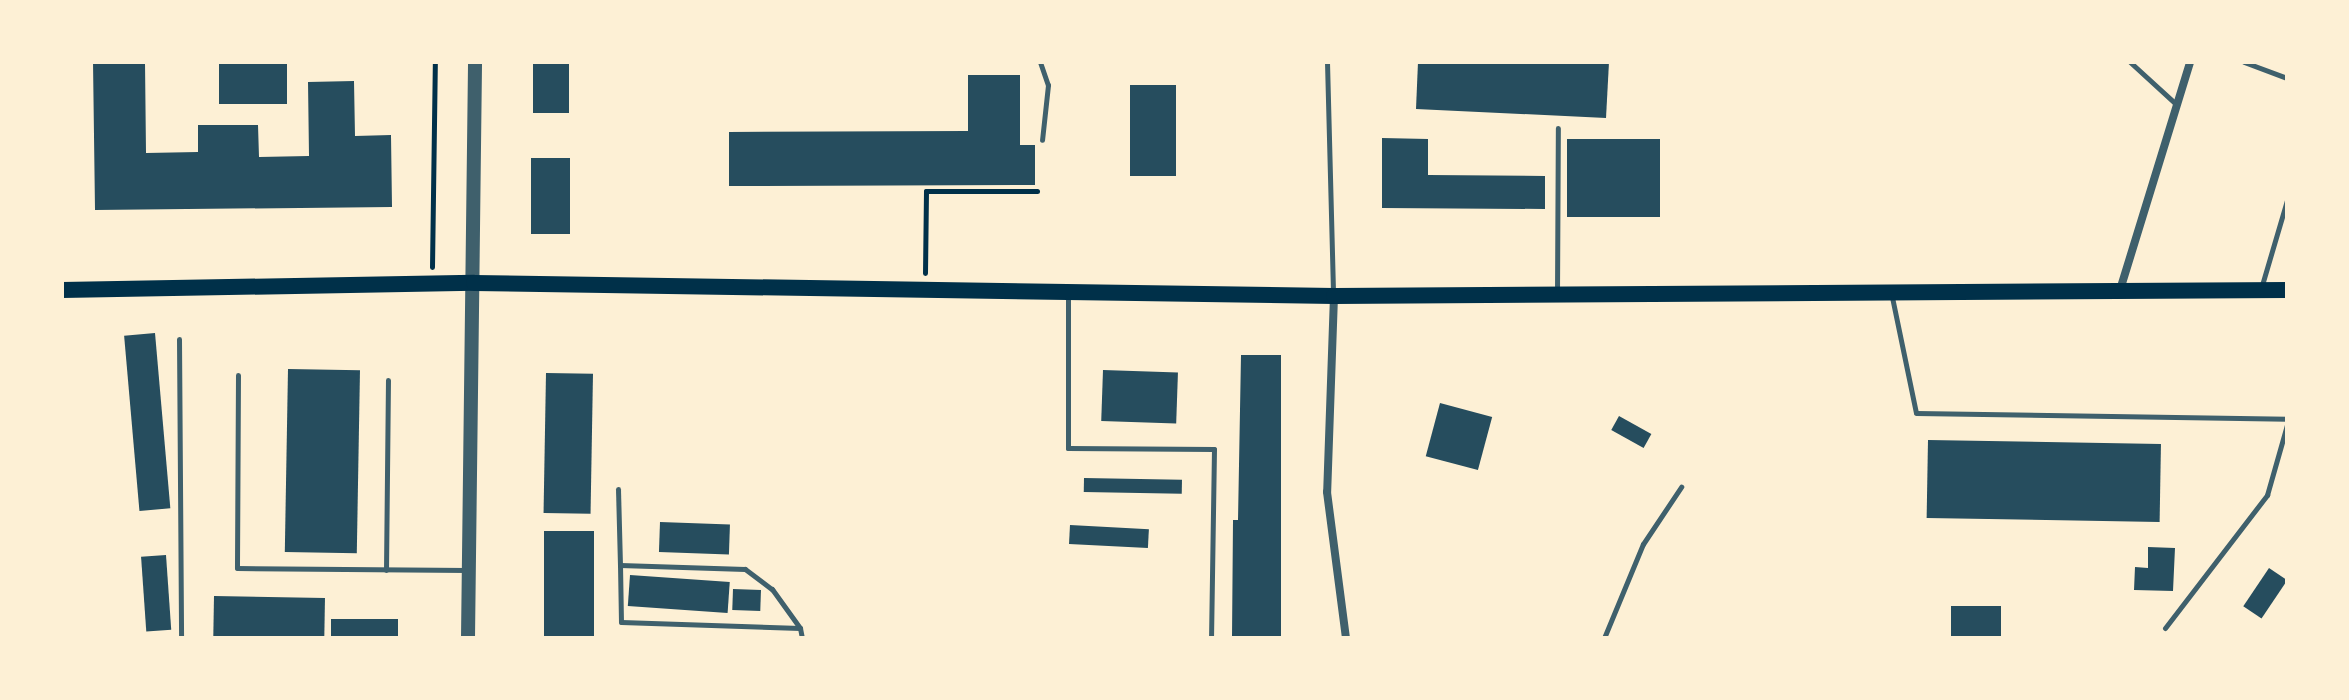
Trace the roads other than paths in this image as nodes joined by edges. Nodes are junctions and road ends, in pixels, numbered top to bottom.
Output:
1 (475, 62) edge
2 (1040, 62) edge
3 (1327, 62) edge
4 (2130, 62) edge
5 (2190, 62) edge
6 (2244, 62) edge
7 (2287, 78) edge
8 (2177, 105) junction
9 (1558, 128) dead end
10 (1042, 140) dead end
11 (2287, 200) edge
12 (474, 283) junction
13 (62, 290) edge
14 (2261, 290) junction
15 (2287, 290) edge
16 (2119, 291) junction
17 (1891, 292) junction
18 (1068, 293) junction
19 (1557, 295) junction
20 (1334, 296) junction
21 (179, 339) dead end
22 (238, 375) dead end
23 (388, 380) dead end
24 (2287, 422) edge
25 (1681, 487) dead end
26 (618, 489) dead end
27 (620, 565) junction
28 (386, 570) junction
29 (469, 570) junction
30 (800, 628) junction
31 (2165, 628) dead end
32 (181, 638) edge
33 (468, 638) edge
34 (802, 638) edge
35 (1211, 638) edge
36 (1346, 638) edge
37 (1604, 638) edge

1 - 12 street
2 - 10 lane
3 - 20 lane
4 - 8 lane
5 - 8 street
6 - 7 lane
8 - 16 street
9 - 19 lane
11 - 14 lane
12 - 13 main road
12 - 18 main road
12 - 29 street
14 - 15 main road
14 - 16 main road
16 - 17 main road
17 - 19 main road
17 - 24 lane
18 - 20 main road
18 - 35 lane
19 - 20 main road
20 - 36 street
21 - 32 lane
22 - 28 lane
23 - 28 lane
24 - 31 lane
25 - 37 lane
26 - 27 lane
27 - 30 lane
27 - 30 lane
28 - 29 lane
29 - 33 street
30 - 34 lane

